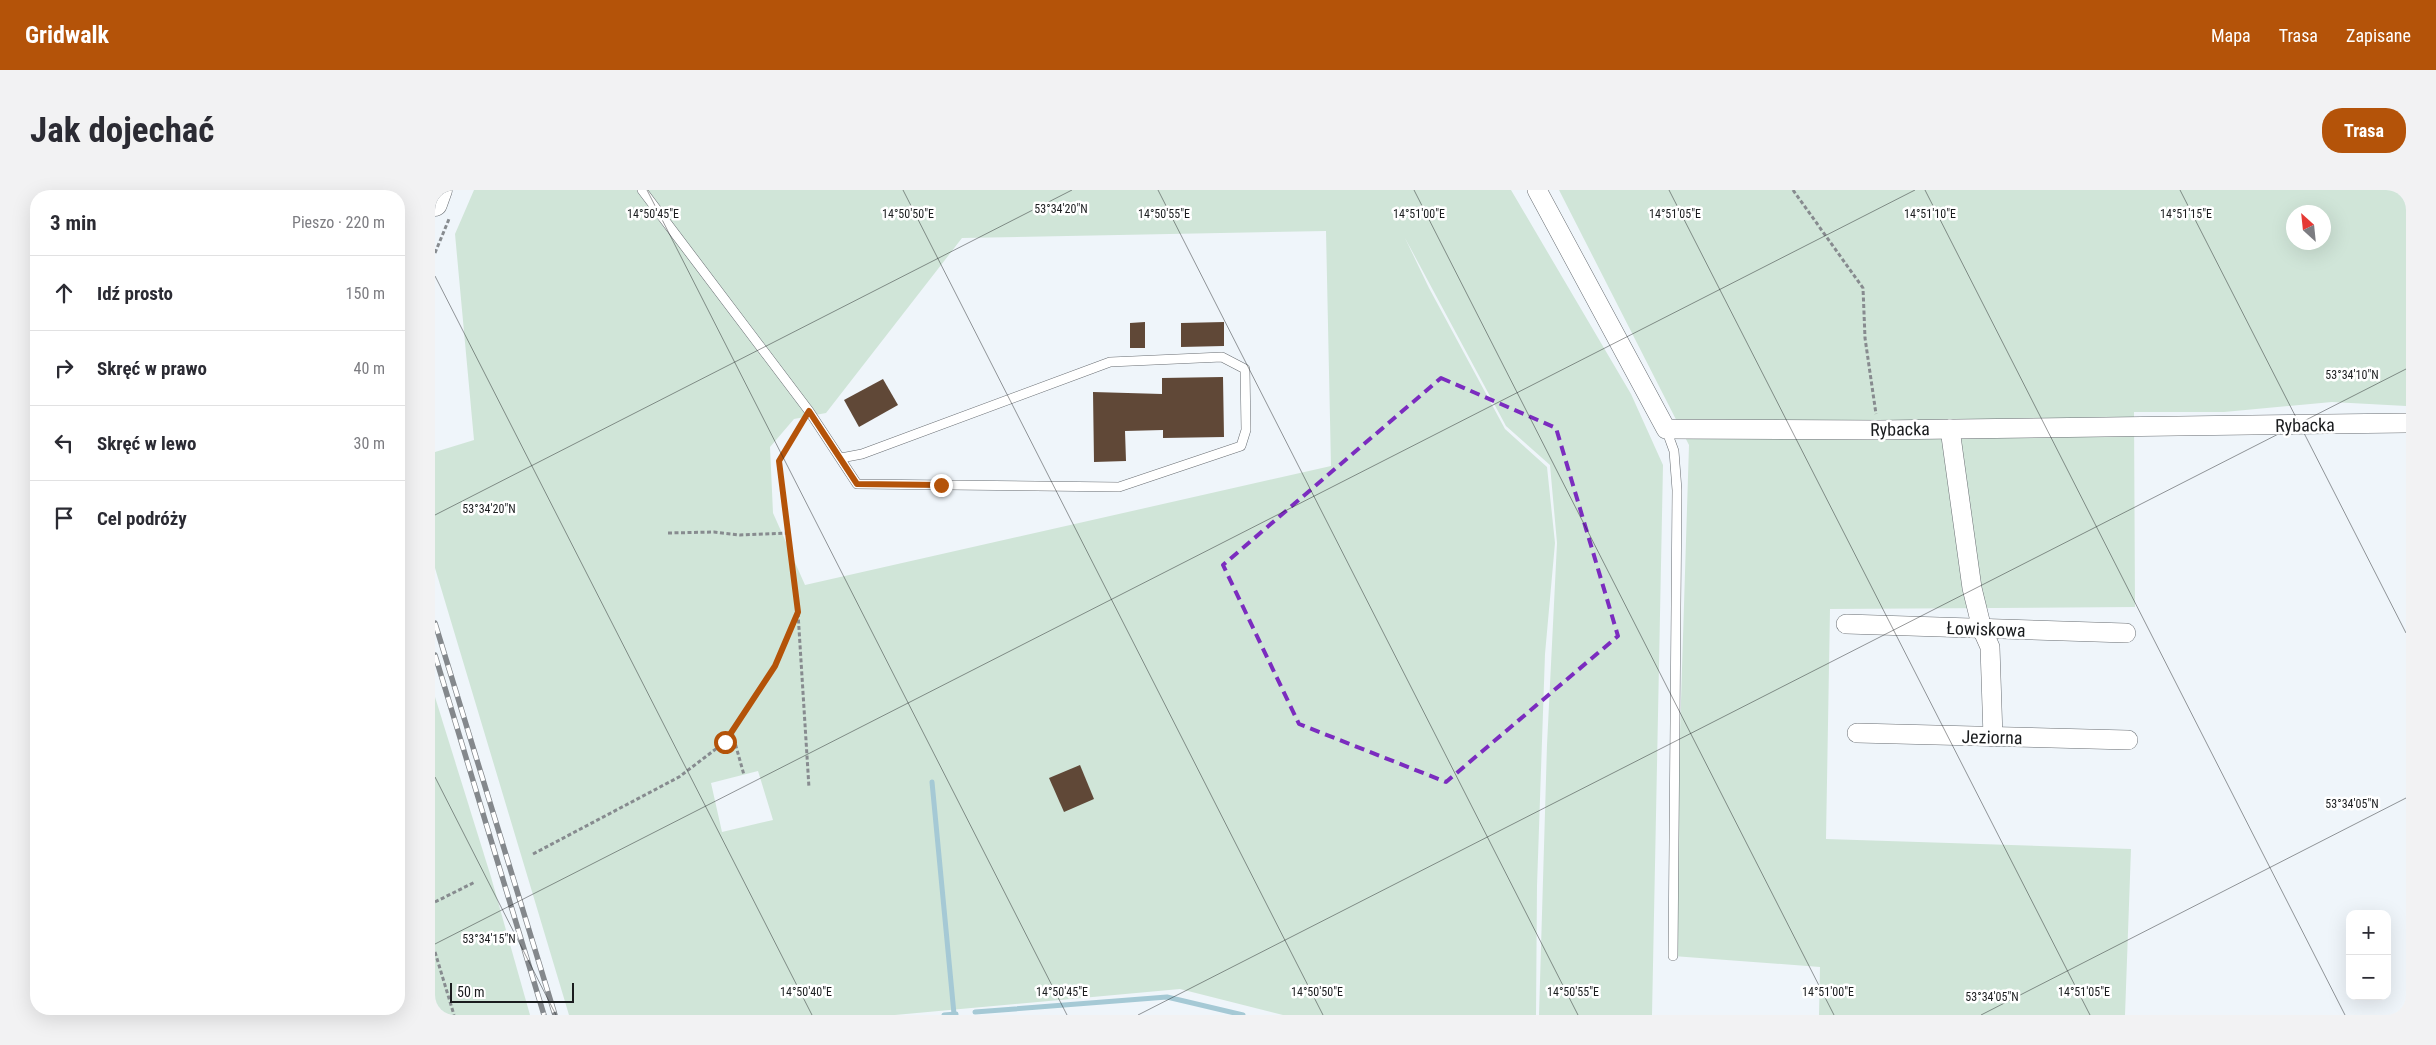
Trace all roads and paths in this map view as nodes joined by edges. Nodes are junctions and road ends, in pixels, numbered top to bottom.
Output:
1 (440, 190) edge
2 (642, 190) edge
3 (1537, 190) edge
4 (1793, 190) edge
5 (443, 210) edge
6 (435, 253) edge
7 (809, 411) junction
8 (2406, 422) edge
9 (1667, 429) junction
10 (1950, 429) junction
11 (1879, 430) junction
12 (841, 458) junction
13 (668, 532) dead end
14 (788, 533) junction
15 (798, 612) junction
16 (1846, 624) dead end
17 (1982, 629) junction
18 (2126, 634) dead end
19 (732, 732) junction
20 (1857, 733) dead end
21 (1993, 737) junction
22 (2128, 740) dead end
23 (744, 775) dead end
24 (809, 788) dead end
25 (533, 854) dead end
26 (475, 882) dead end
27 (435, 902) edge
28 (435, 952) edge
29 (1673, 956) dead end
30 (454, 1015) edge

1 - 5 street
2 - 7 lane
3 - 9 street
4 - 11 path
5 - 6 path
7 - 12 lane
7 - 14 path
8 - 10 street, Rybacka
9 - 11 street, Rybacka
9 - 29 lane
10 - 11 street, Rybacka
10 - 17 street
12 - 12 lane
13 - 14 path
14 - 15 path
15 - 19 path
15 - 24 path
16 - 17 street, Łowiskowa
17 - 18 street, Łowiskowa
17 - 21 street
19 - 23 path
19 - 25 path
20 - 21 street, Jeziorna
21 - 22 street, Jeziorna
26 - 27 path
28 - 30 path

